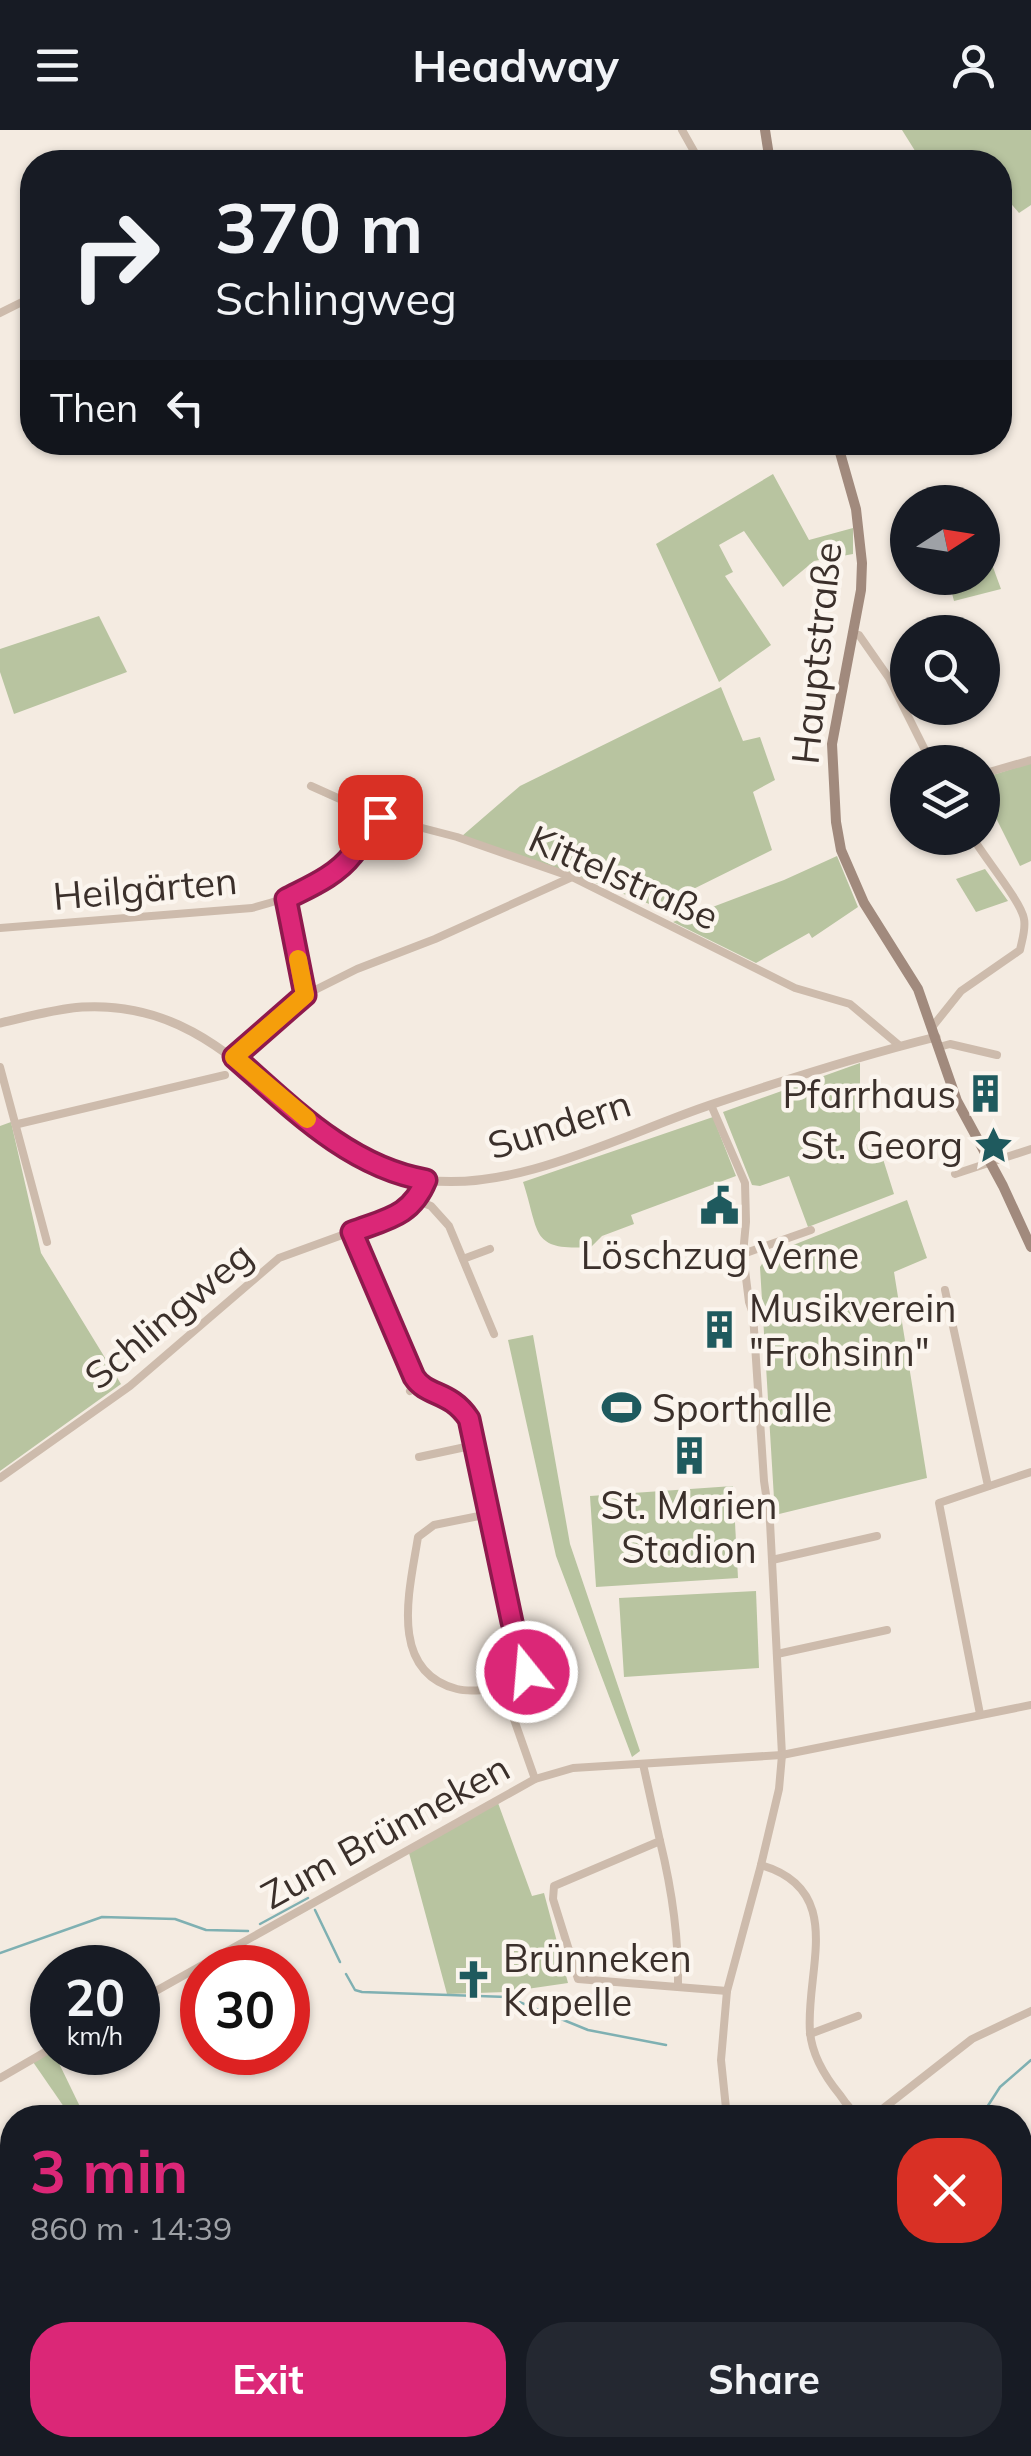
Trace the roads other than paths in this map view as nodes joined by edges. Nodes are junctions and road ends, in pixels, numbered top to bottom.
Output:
1 (842, 455) edge
2 (852, 633) junction
3 (923, 745) edge
4 (1031, 760) edge
5 (1000, 769) edge
6 (311, 786) dead end
7 (380, 817) junction
8 (982, 855) edge
9 (572, 877) junction
10 (286, 899) junction
11 (0, 928) edge
12 (1020, 950) junction
13 (1031, 956) edge
14 (305, 995) junction
15 (0, 1023) edge
16 (936, 1037) junction
17 (900, 1046) junction
18 (997, 1055) dead end
19 (234, 1057) junction
20 (0, 1066) edge
21 (224, 1075) dead end
22 (711, 1105) junction
23 (18, 1124) junction
24 (1031, 1149) edge
25 (988, 1160) junction
26 (955, 1174) dead end
27 (426, 1180) junction
28 (418, 1201) junction
29 (811, 1230) dead end
30 (352, 1232) junction
31 (47, 1242) dead end
32 (1031, 1247) edge
33 (490, 1248) dead end
34 (743, 1254) junction
35 (462, 1259) junction
36 (945, 1290) dead end
37 (494, 1334) dead end
38 (475, 1446) junction
39 (419, 1458) dead end
40 (1031, 1472) edge
41 (0, 1478) edge
42 (988, 1486) junction
43 (489, 1514) junction
44 (877, 1536) dead end
45 (772, 1560) junction
46 (887, 1630) dead end
47 (777, 1654) junction
48 (511, 1694) junction
49 (1031, 1705) edge
50 (980, 1714) junction
51 (782, 1755) junction
52 (643, 1764) junction
53 (534, 1779) junction
54 (660, 1841) junction
55 (761, 1866) junction
56 (678, 1986) junction
57 (160, 1988) edge
58 (727, 1992) junction
59 (1031, 2012) edge
60 (858, 2016) dead end
61 (810, 2034) junction
62 (30, 2061) edge
63 (0, 2078) edge
64 (726, 2105) edge
65 (849, 2105) edge
66 (888, 2105) edge

1 - 2 main road, Hauptstraße
2 - 3 street
2 - 16 main road, Hauptstraße
4 - 5 street
6 - 7 street, Kittelstraße
7 - 9 street, Kittelstraße
7 - 10 street, Heilgärten
8 - 12 street
9 - 14 street
9 - 17 street, Kittelstraße
10 - 11 street, Heilgärten
10 - 14 street
12 - 13 street
12 - 16 street
14 - 19 street
15 - 19 street, Sundern
16 - 17 street, Sundern
16 - 18 street
16 - 25 main road, Hauptstraße
17 - 22 street, Sundern
19 - 27 street, Sundern
20 - 23 street
21 - 23 street
22 - 27 street, Sundern
22 - 34 street
23 - 31 street
24 - 25 street
25 - 26 street
25 - 32 main road, Hauptstraße
27 - 28 street
28 - 30 street, Schlingweg
28 - 35 street
29 - 34 street
30 - 38 street
30 - 41 street, Schlingweg
33 - 35 street
34 - 45 street
35 - 37 street
36 - 42 street
38 - 39 street
38 - 43 street
40 - 42 street
42 - 50 street
43 - 48 street
43 - 48 street
44 - 45 street
45 - 47 street
46 - 47 street
47 - 51 street
48 - 53 street
49 - 50 street, Zum Brünneken
50 - 51 street, Zum Brünneken
51 - 52 street, Zum Brünneken
51 - 55 street
52 - 53 street, Zum Brünneken
52 - 54 street
53 - 57 street, Zum Brünneken
54 - 56 street
54 - 56 street
55 - 58 street
55 - 61 street
56 - 58 street
58 - 64 street
59 - 66 street
60 - 61 street
61 - 65 street
62 - 63 street

